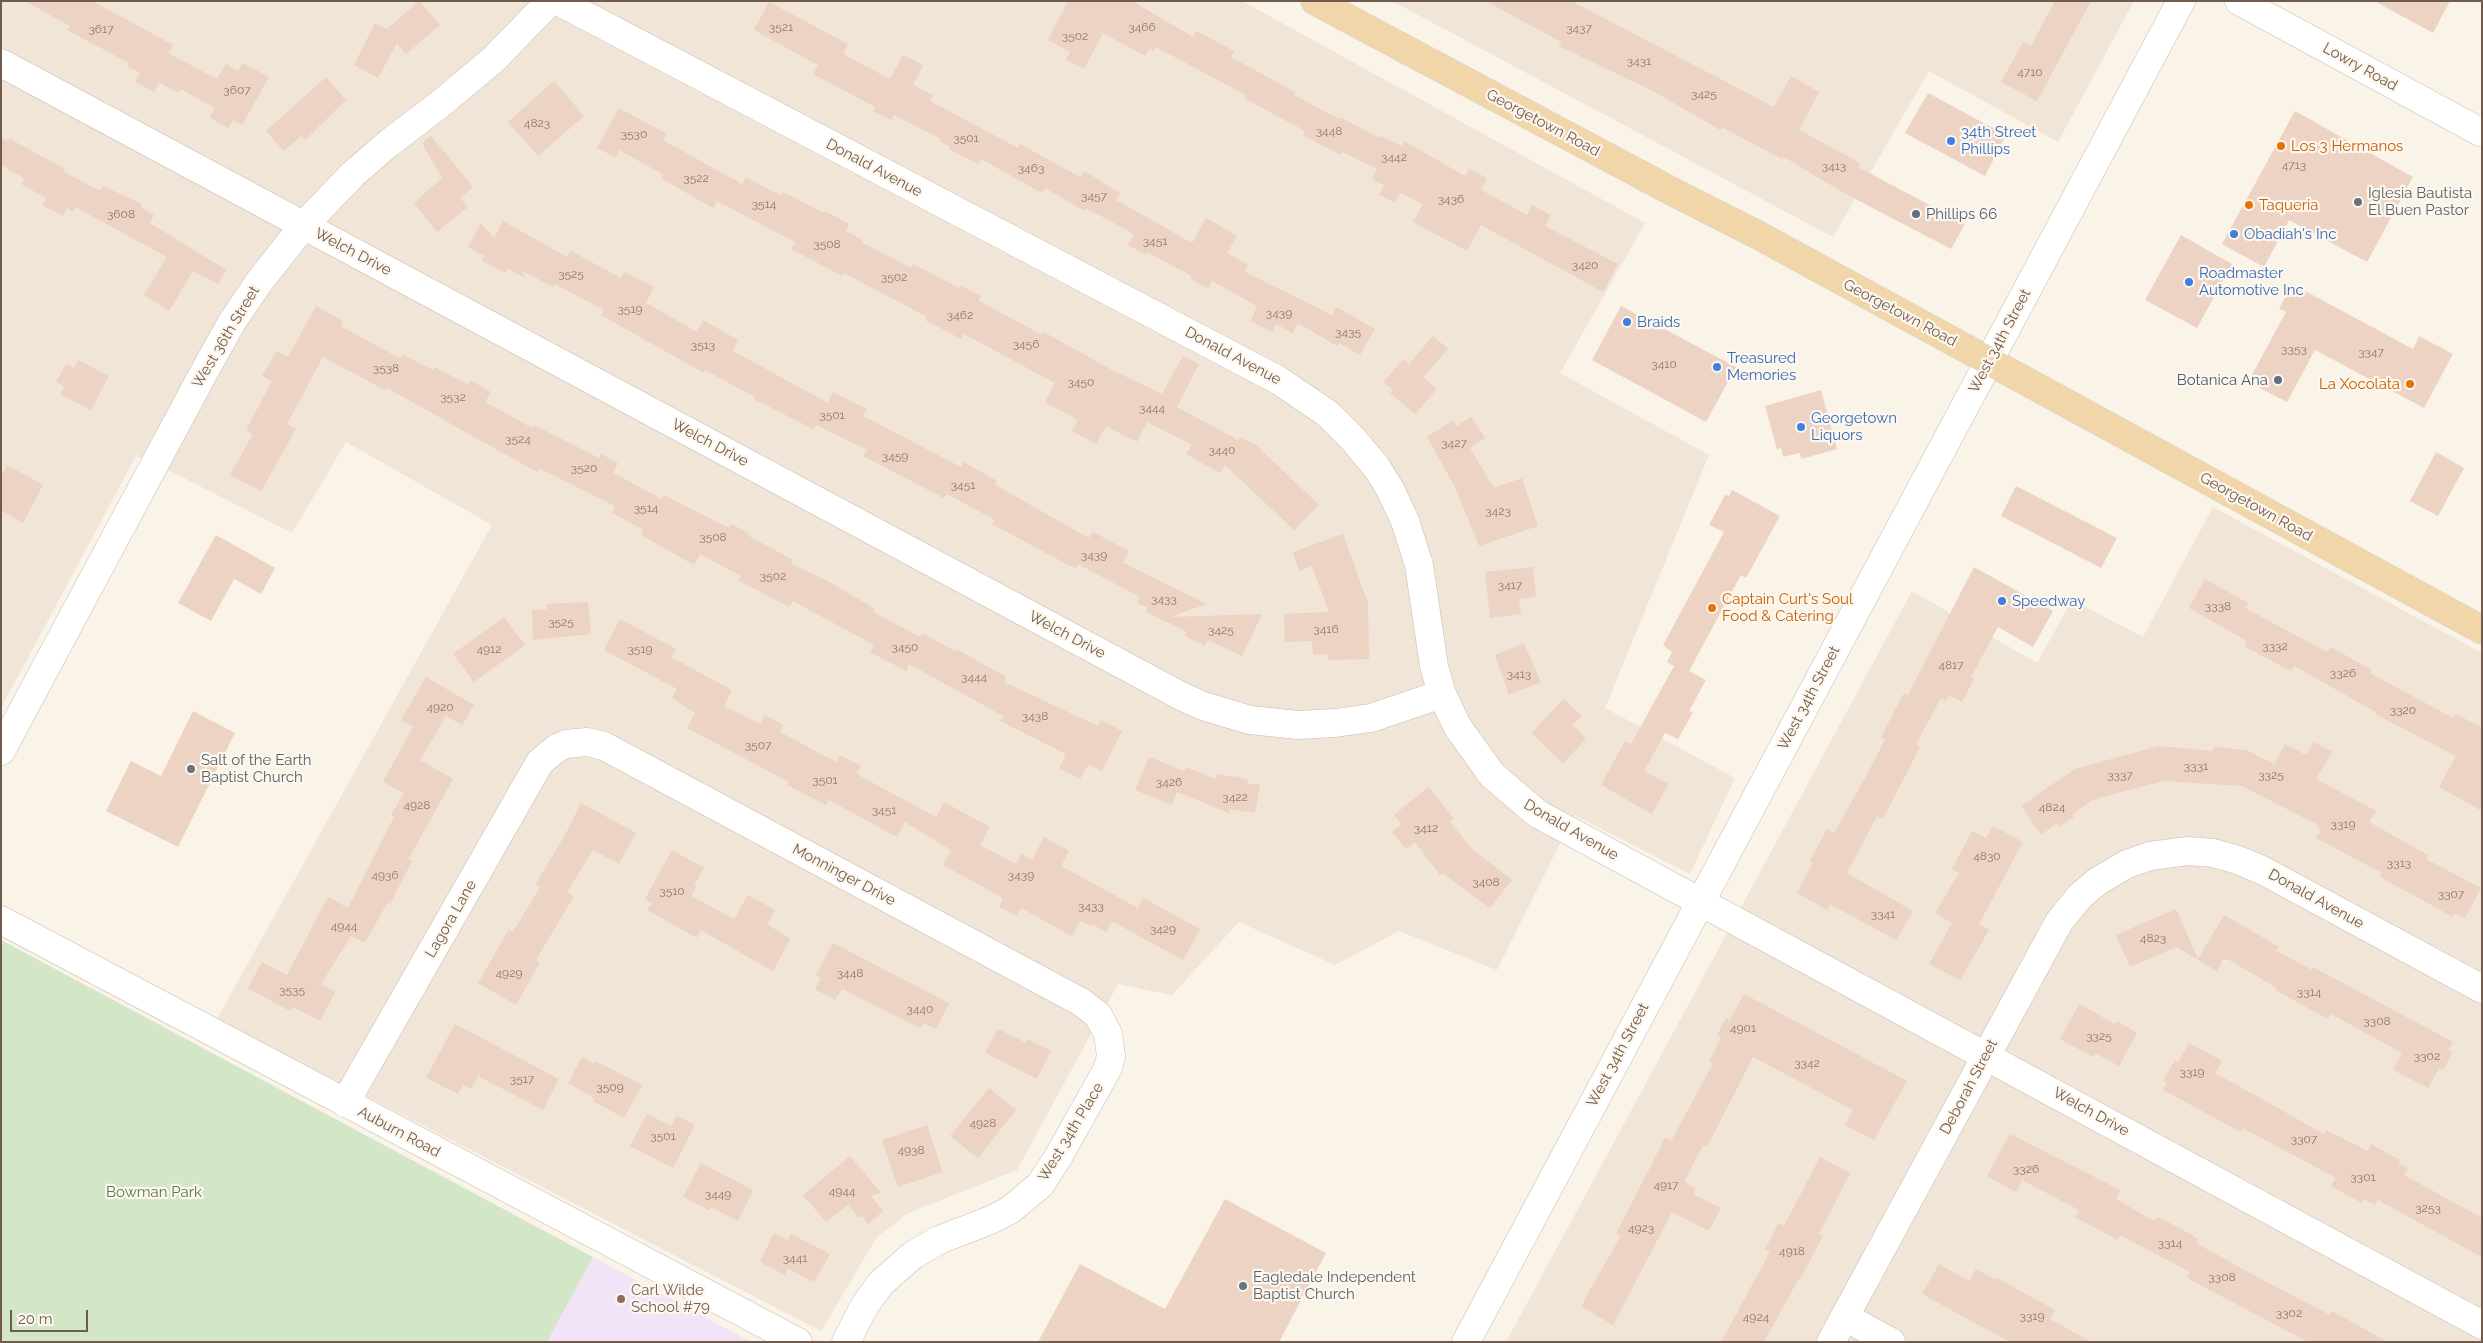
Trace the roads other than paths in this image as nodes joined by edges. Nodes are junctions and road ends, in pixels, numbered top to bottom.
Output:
1 (550, 1) edge
2 (558, 1) edge
3 (1316, 1) edge
4 (2181, 1) edge
5 (2239, 1) edge
6 (1, 63) edge
7 (2482, 133) edge
8 (304, 225) junction
9 (1990, 361) junction
10 (2482, 630) edge
11 (1442, 694) junction
12 (4, 738) edge
13 (566, 744) joint
14 (2138, 860) joint
15 (1700, 901) junction
16 (1, 920) edge
17 (2482, 989) edge
18 (1108, 1034) joint
19 (1986, 1055) junction
20 (345, 1103) junction
21 (1844, 1317) junction
22 (2482, 1325) edge
23 (798, 1342) edge
24 (846, 1342) edge
25 (1466, 1342) edge
26 (1831, 1342) edge
27 (1890, 1342) edge

1 - 8 street, West 36th Street
2 - 11 street, Donald Avenue
3 - 9 main road, Georgetown Road
4 - 9 street, West 34th Street
5 - 7 street, Lowry Road
6 - 8 street, Welch Drive
8 - 11 street, Welch Drive
8 - 12 street, West 36th Street
9 - 10 main road, Georgetown Road
9 - 15 street, West 34th Street
11 - 15 street, Donald Avenue
13 - 18 street, Monninger Drive
13 - 20 street, Lagora Lane
14 - 17 street, Donald Avenue
14 - 19 street, Deborah Street
15 - 19 street, Welch Drive
15 - 25 street, West 34th Street
16 - 20 street, Auburn Road
18 - 24 street, West 34th Place
19 - 21 street, Deborah Street
19 - 22 street, Welch Drive
20 - 23 street, Auburn Road
21 - 26 street, Deborah Street
21 - 27 street

